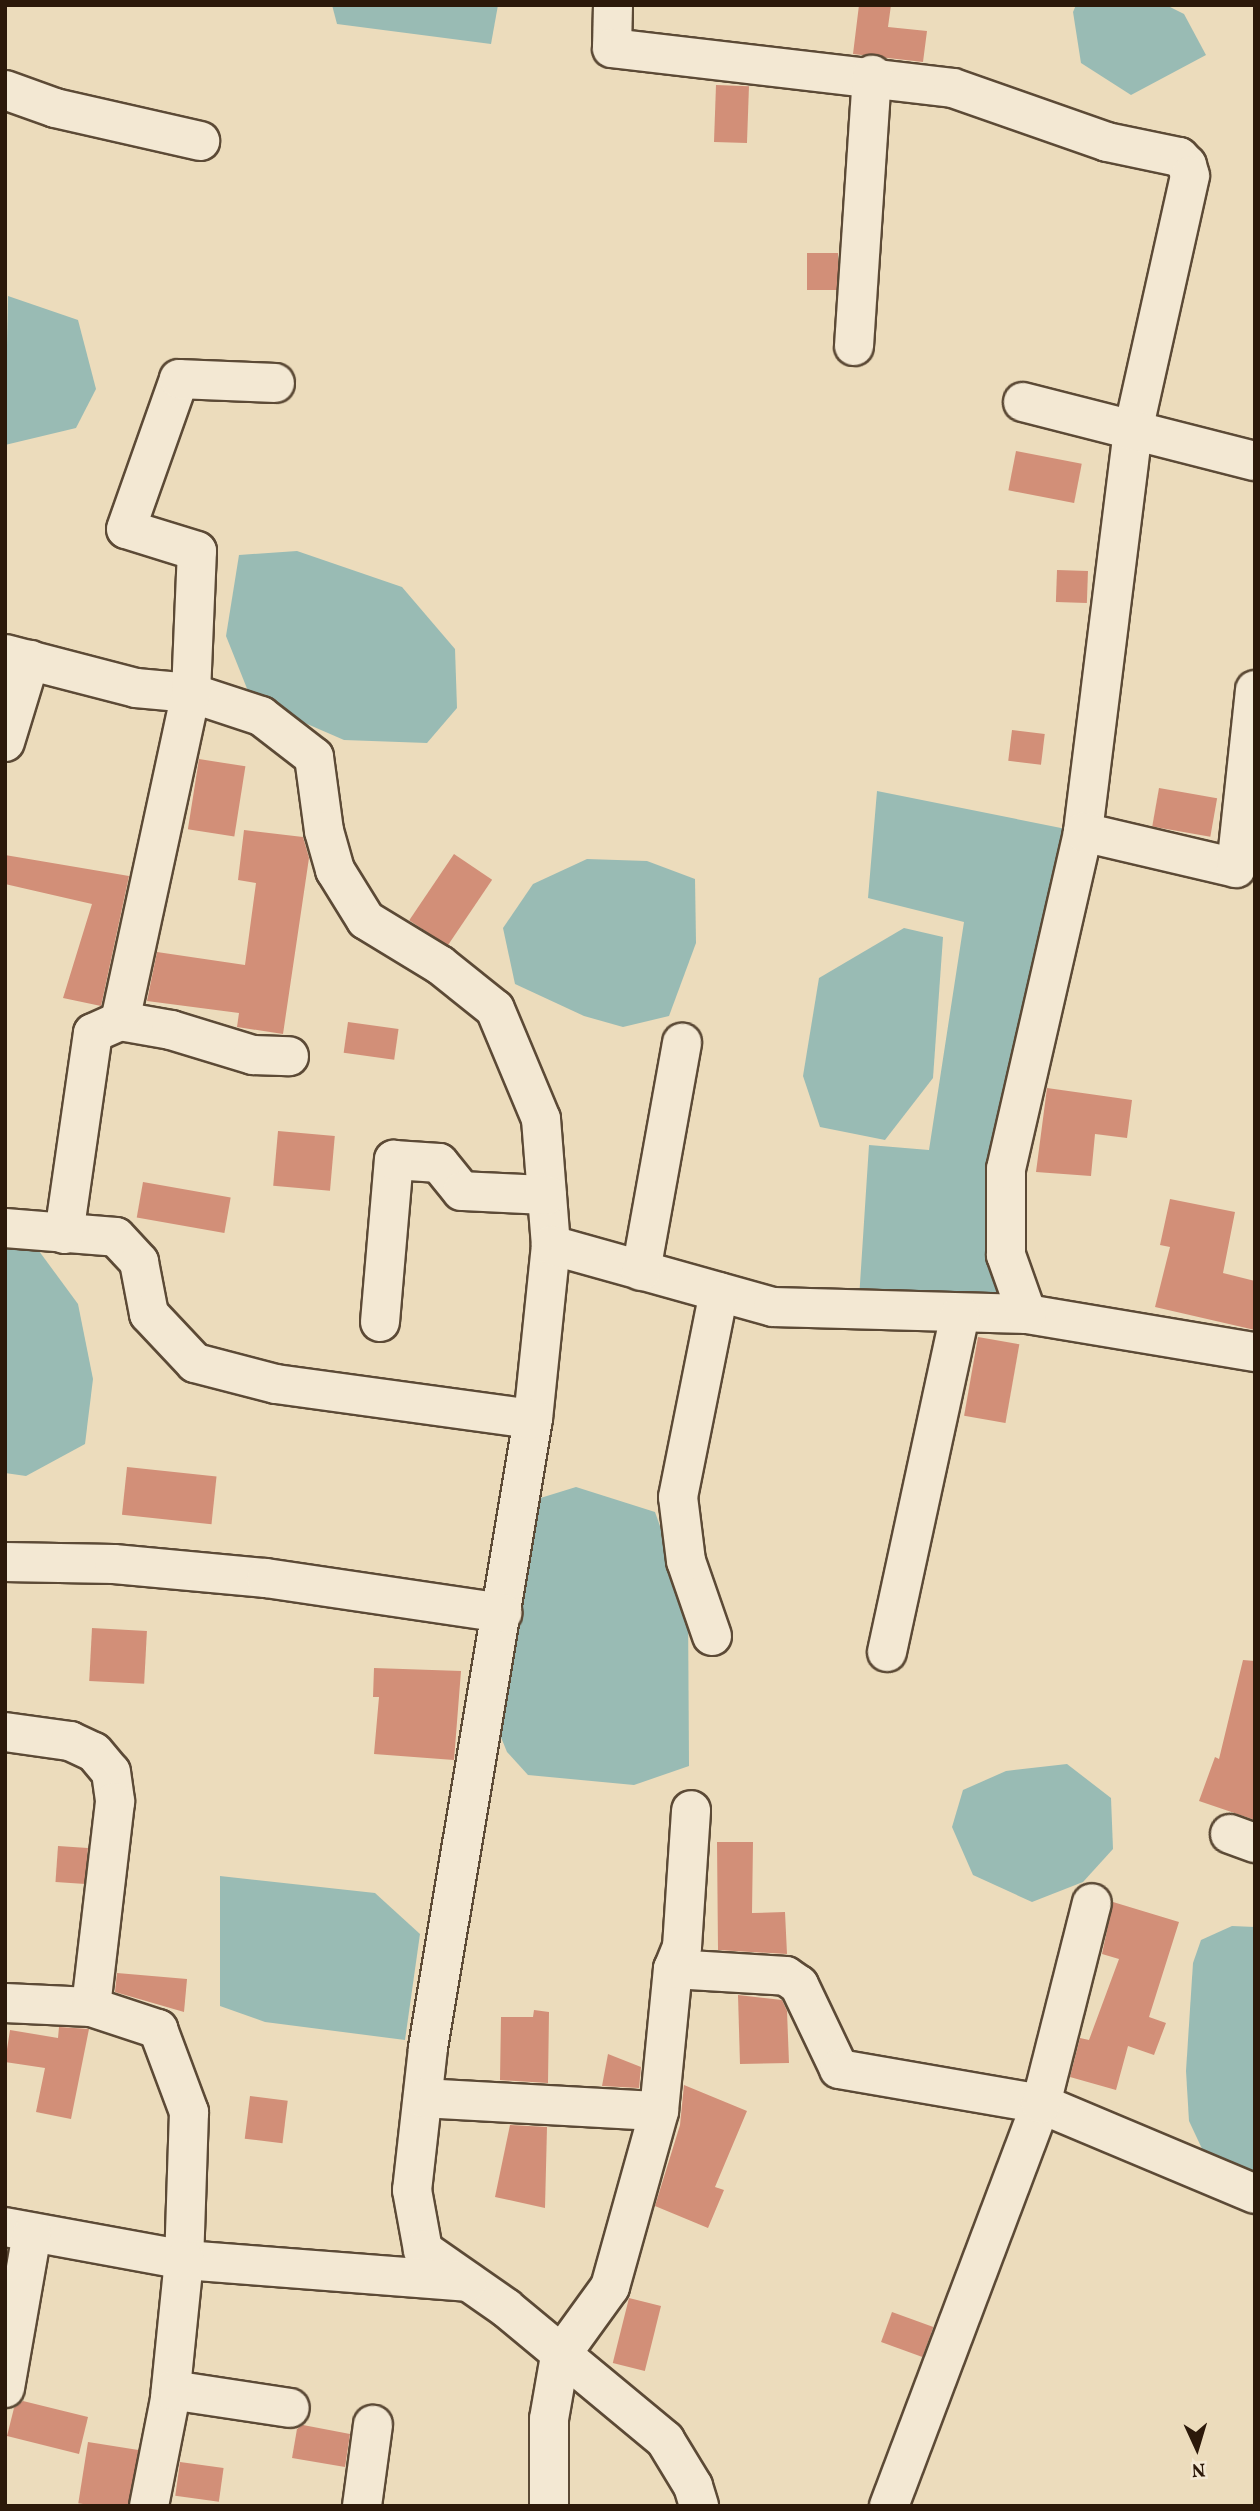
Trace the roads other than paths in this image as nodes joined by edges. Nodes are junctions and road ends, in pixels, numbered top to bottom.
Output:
1 (613, 5) edge
2 (872, 75) junction
3 (5, 90) edge
4 (200, 141) dead end
5 (854, 346) dead end
6 (275, 383) dead end
7 (1023, 402) dead end
8 (1133, 430) junction
9 (1255, 461) edge
10 (18, 657) edge
11 (1255, 690) edge
12 (191, 693) junction
13 (5, 742) edge
14 (1083, 832) junction
15 (120, 1021) junction
16 (682, 1043) dead end
17 (289, 1056) dead end
18 (547, 1195) junction
19 (5, 1228) edge
20 (64, 1234) junction
21 (551, 1245) junction
22 (641, 1271) junction
23 (719, 1293) junction
24 (1027, 1314) junction
25 (960, 1315) junction
26 (380, 1322) dead end
27 (1255, 1353) edge
28 (533, 1419) junction
29 (5, 1562) edge
30 (502, 1613) junction
31 (712, 1636) dead end
32 (887, 1652) dead end
33 (5, 1732) edge
34 (691, 1810) dead end
35 (1092, 1902) dead end
36 (673, 1969) junction
37 (5, 2003) edge
38 (91, 2007) junction
39 (423, 2098) junction
40 (1041, 2104) junction
41 (659, 2111) junction
42 (1255, 2194) edge
43 (19, 2231) edge
44 (184, 2260) junction
45 (469, 2282) junction
46 (561, 2356) junction
47 (5, 2388) edge
48 (171, 2390) junction
49 (290, 2408) dead end
50 (373, 2425) dead end
51 (149, 2506) edge
52 (362, 2506) edge
53 (549, 2506) edge
54 (699, 2506) edge
55 (889, 2506) edge

1 - 2 street
2 - 5 street
2 - 8 street
3 - 4 street
6 - 12 street
7 - 8 street
8 - 9 street
8 - 14 street
10 - 12 street
10 - 13 street
11 - 14 street
12 - 15 street
12 - 18 street
14 - 24 street
15 - 17 street
15 - 20 street
16 - 22 street
18 - 21 street
18 - 26 street
19 - 20 street
20 - 28 street
21 - 22 street
21 - 28 street
22 - 23 street
23 - 25 street
23 - 31 street
24 - 25 street
24 - 27 street
25 - 32 street
28 - 30 street
29 - 30 street
30 - 39 street
33 - 38 street
34 - 36 street
35 - 40 street
36 - 40 street
36 - 41 street
37 - 38 street
38 - 44 street
39 - 41 street
39 - 45 street
40 - 42 street
40 - 55 street
41 - 46 street
43 - 44 street
43 - 47 street
44 - 45 street
44 - 48 street
45 - 46 street
46 - 53 street
46 - 54 street
48 - 49 street
48 - 51 street
50 - 52 street

